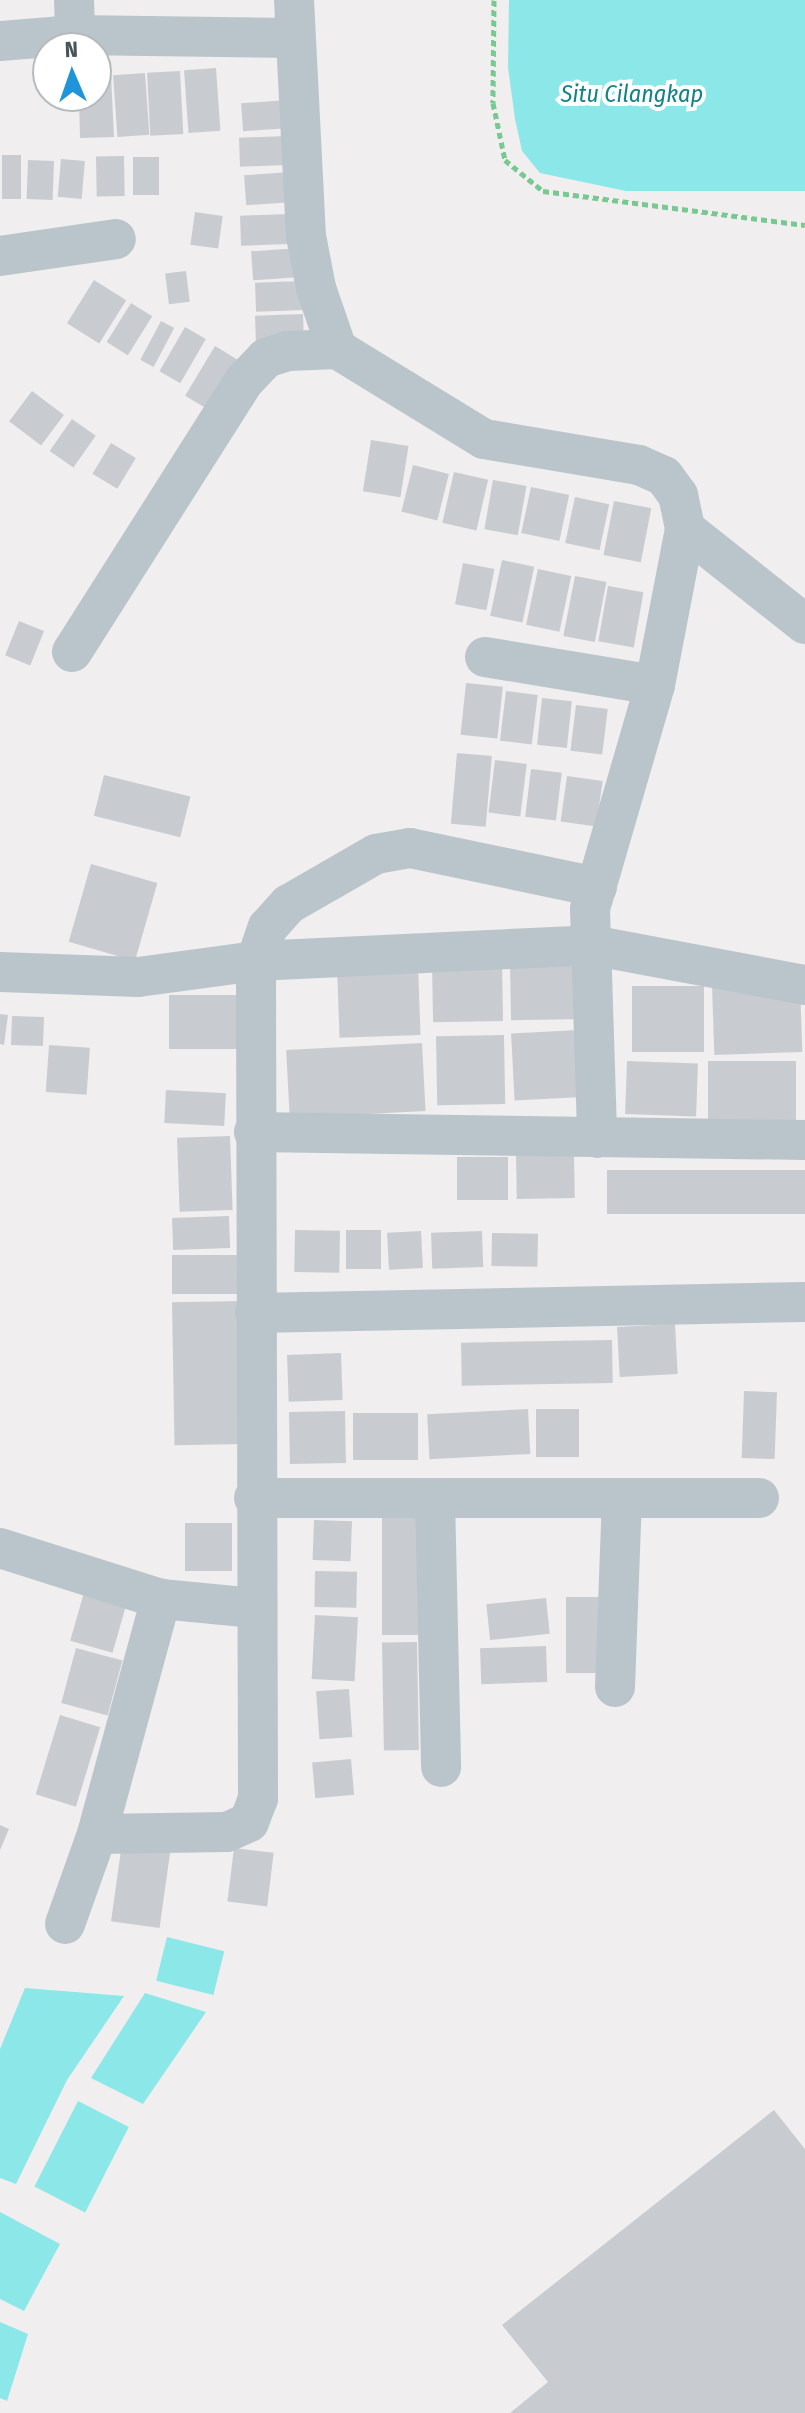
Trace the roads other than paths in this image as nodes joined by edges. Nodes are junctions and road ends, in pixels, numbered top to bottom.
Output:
1 (74, 18) edge
2 (294, 19) edge
3 (0, 41) edge
4 (116, 239) dead end
5 (0, 256) edge
6 (337, 349) junction
7 (685, 529) junction
8 (805, 624) edge
9 (72, 652) dead end
10 (485, 657) dead end
11 (655, 685) junction
12 (597, 887) junction
13 (591, 945) junction
14 (256, 961) junction
15 (0, 972) edge
16 (805, 985) edge
17 (254, 1132) junction
18 (597, 1138) junction
19 (805, 1140) edge
20 (805, 1302) edge
21 (255, 1313) junction
22 (254, 1498) junction
23 (435, 1498) junction
24 (622, 1498) junction
25 (759, 1498) dead end
26 (0, 1548) edge
27 (161, 1599) junction
28 (255, 1608) junction
29 (615, 1687) dead end
30 (441, 1767) dead end
31 (97, 1834) junction
32 (65, 1924) dead end

1 - 2 street
1 - 3 street
2 - 6 street
4 - 5 street
6 - 7 street
6 - 9 street
7 - 8 street
7 - 11 street
10 - 11 street
11 - 12 street
12 - 13 street
12 - 14 street
13 - 14 street
13 - 16 street
13 - 18 street
14 - 15 street
14 - 17 street
17 - 18 street
17 - 21 street
18 - 19 street
20 - 21 street
21 - 22 street
22 - 23 street
22 - 28 street
23 - 24 street
23 - 30 street
24 - 25 street
24 - 29 street
26 - 27 street
27 - 28 street
27 - 31 street
28 - 31 street
31 - 32 street

